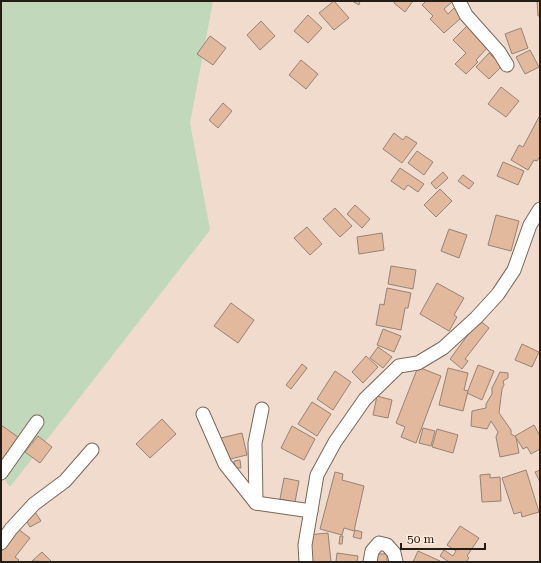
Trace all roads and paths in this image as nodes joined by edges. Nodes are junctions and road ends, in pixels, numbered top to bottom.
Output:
1 (459, 1) edge
2 (507, 65) dead end
3 (540, 209) edge
4 (262, 409) dead end
5 (203, 414) dead end
6 (37, 422) dead end
7 (92, 450) dead end
8 (1, 473) edge
9 (256, 502) junction
10 (311, 511) junction
11 (1, 543) edge
12 (306, 562) edge
13 (370, 562) edge
14 (396, 562) edge

1 - 2 street
3 - 10 street
4 - 9 street
5 - 9 street
6 - 8 street
7 - 11 street
9 - 10 street
10 - 12 street
13 - 14 street

